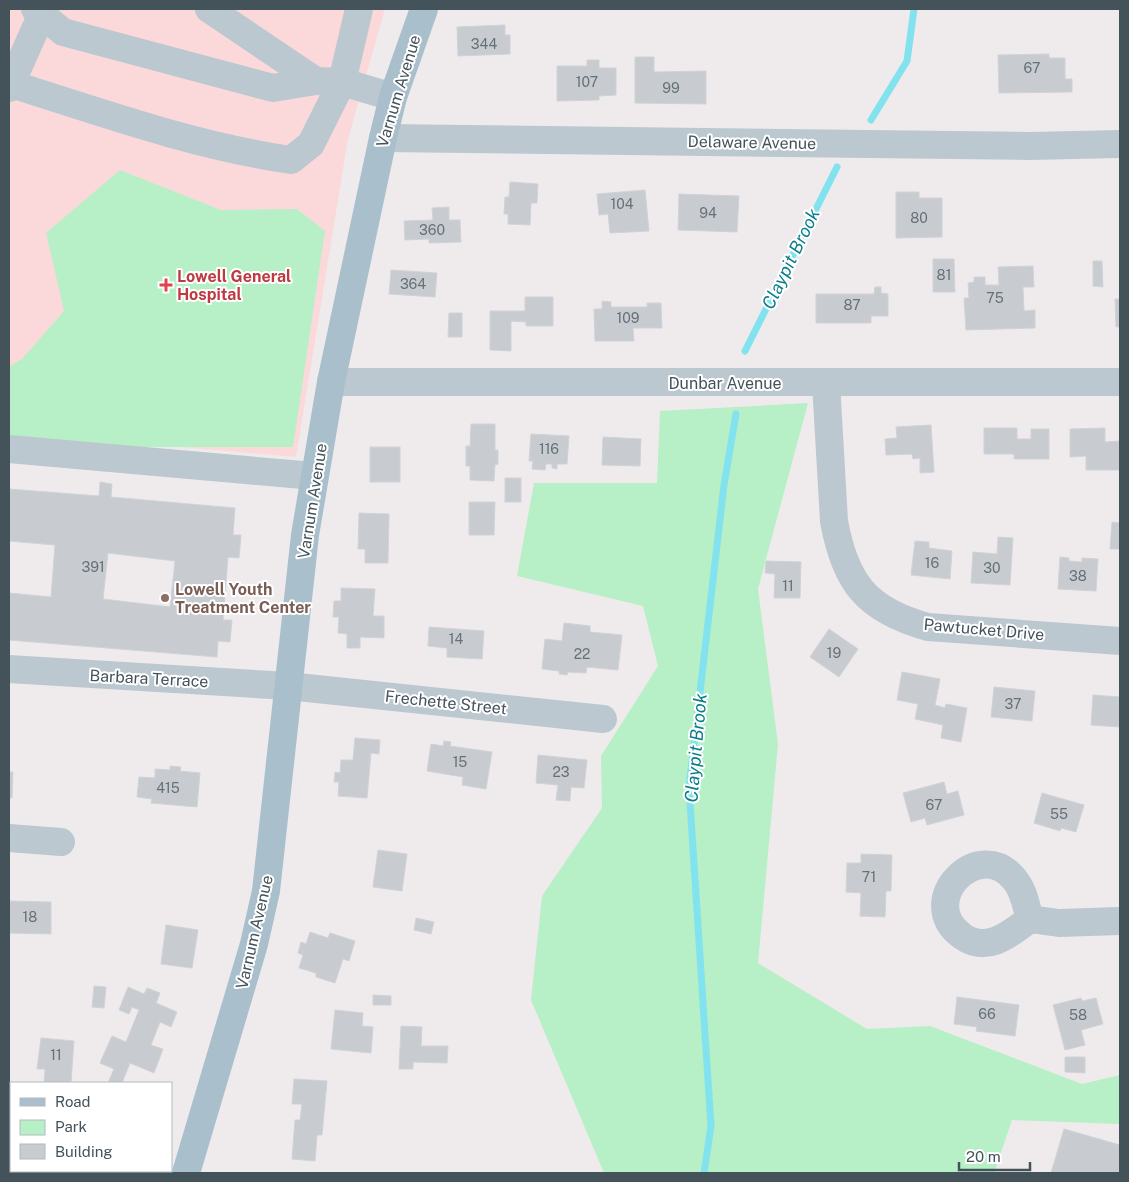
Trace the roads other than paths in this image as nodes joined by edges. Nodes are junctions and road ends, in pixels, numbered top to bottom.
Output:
1 (209, 9) edge
2 (359, 9) edge
3 (424, 9) edge
4 (38, 12) edge
5 (329, 82) junction
6 (10, 86) edge
7 (393, 97) junction
8 (383, 138) junction
9 (1120, 144) edge
10 (331, 382) junction
11 (1120, 382) edge
12 (826, 383) junction
13 (9, 449) edge
14 (314, 476) junction
15 (1120, 641) edge
16 (9, 669) edge
17 (288, 686) junction
18 (603, 719) dead end
19 (9, 838) edge
20 (61, 842) dead end
21 (1030, 919) dead end
22 (1120, 922) edge
23 (181, 1170) edge

1 - 5 street
2 - 5 street
3 - 7 main road, Varnum Avenue
4 - 5 street
4 - 6 street
5 - 6 street
5 - 7 street
7 - 8 main road, Varnum Avenue
8 - 9 street, Delaware Avenue
8 - 10 main road, Varnum Avenue
10 - 12 street, Dunbar Avenue
10 - 14 main road, Varnum Avenue
11 - 12 street, Dunbar Avenue
12 - 15 street, Pawtucket Drive
13 - 14 street
14 - 17 main road, Varnum Avenue
16 - 17 street, Barbara Terrace
17 - 18 street, Frechette Street
17 - 23 main road, Varnum Avenue
19 - 20 street
21 - 22 street

